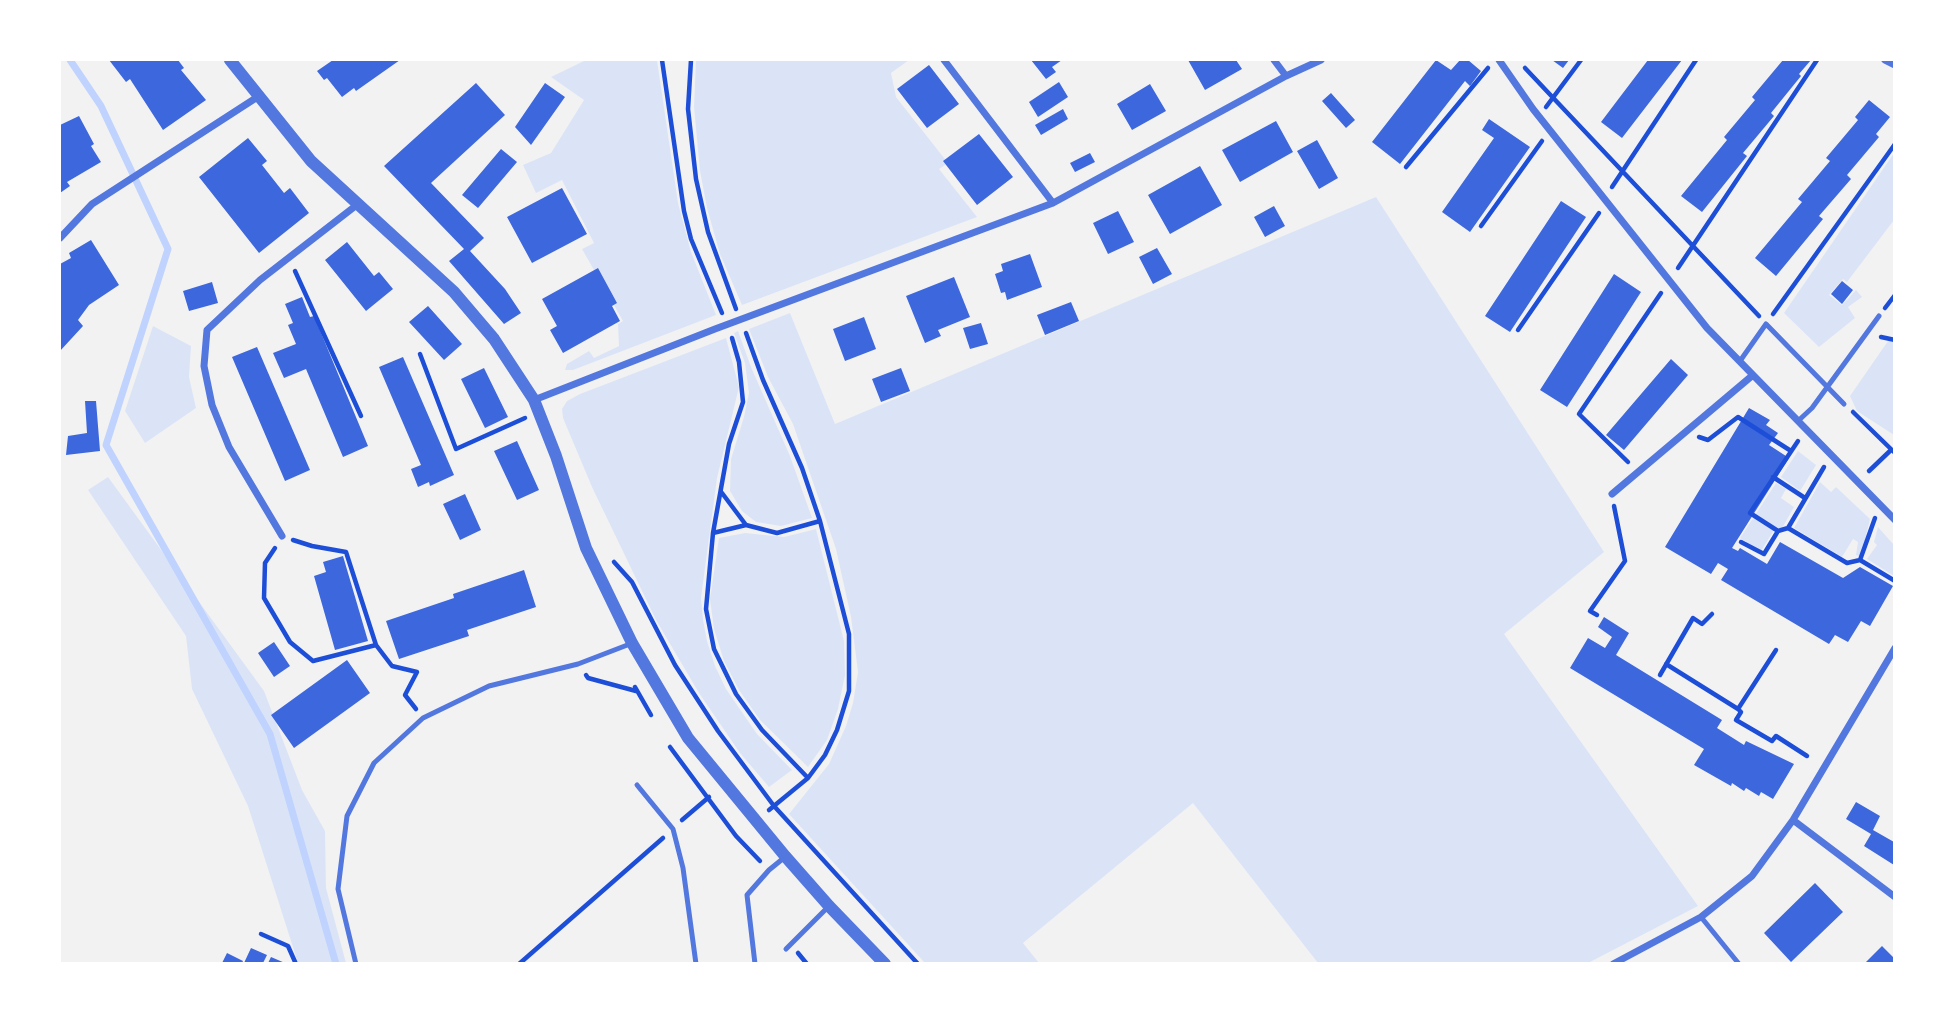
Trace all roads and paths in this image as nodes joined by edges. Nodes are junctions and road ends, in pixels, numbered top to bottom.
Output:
1 (230, 60) edge
2 (662, 60) edge
3 (691, 60) edge
4 (944, 60) edge
5 (1273, 60) edge
6 (1321, 60) edge
7 (1499, 60) edge
8 (1519, 60) edge
9 (1581, 60) edge
10 (1696, 60) edge
11 (1817, 60) edge
12 (1885, 60) edge
13 (1895, 65) edge
14 (1489, 67) dead end
15 (1286, 76) junction
16 (259, 96) junction
17 (1554, 99) junction
18 (1549, 104) dead end
19 (1544, 139) dead end
20 (1895, 144) edge
21 (1406, 167) dead end
22 (1623, 170) junction
23 (1611, 188) dead end
24 (1053, 203) junction
25 (358, 204) junction
26 (1601, 210) dead end
27 (1481, 226) dead end
28 (60, 238) edge
29 (1693, 245) junction
30 (289, 257) junction
31 (1677, 270) dead end
32 (1661, 293) dead end
33 (736, 307) dead end
34 (723, 313) dead end
35 (1879, 316) dead end
36 (1766, 324) junction
37 (745, 330) dead end
38 (1518, 330) dead end
39 (731, 335) dead end
40 (420, 354) dead end
41 (1740, 361) junction
42 (1753, 375) junction
43 (1827, 388) junction
44 (534, 400) junction
45 (1844, 404) joint
46 (523, 410) dead end
47 (361, 416) dead end
48 (526, 418) junction
49 (1798, 421) junction
50 (531, 430) dead end
51 (1685, 433) junction
52 (1798, 441) dead end
53 (1791, 451) junction
54 (1893, 452) edge
55 (1824, 467) dead end
56 (1869, 471) dead end
57 (1638, 472) junction
58 (1773, 477) junction
59 (721, 492) junction
60 (1612, 494) joint
61 (1805, 498) junction
62 (1875, 516) dead end
63 (1895, 520) edge
64 (820, 521) junction
65 (747, 525) junction
66 (1788, 528) junction
67 (1778, 531) junction
68 (713, 533) junction
69 (282, 536) junction
70 (1741, 542) dead end
71 (1860, 560) junction
72 (1895, 581) edge
73 (632, 582) dead end
74 (1712, 614) dead end
75 (1597, 615) dead end
76 (632, 643) junction
77 (376, 645) junction
78 (1895, 648) edge
79 (1776, 650) dead end
80 (578, 664) junction
81 (1666, 664) junction
82 (1660, 675) dead end
83 (637, 692) dead end
84 (1738, 709) junction
85 (423, 718) junction
86 (1807, 757) dead end
87 (808, 778) junction
88 (637, 785) dead end
89 (709, 797) dead end
90 (774, 806) junction
91 (684, 818) dead end
92 (1793, 820) junction
93 (673, 829) junction
94 (785, 856) junction
95 (1895, 897) edge
96 (829, 906) junction
97 (1701, 917) junction
98 (261, 934) dead end
99 (786, 949) dead end
100 (296, 964) edge
101 (356, 964) edge
102 (519, 964) edge
103 (696, 964) edge
104 (755, 964) edge
105 (885, 964) edge
106 (918, 964) edge
107 (1613, 964) edge
108 (1739, 964) edge

1 - 16 street
2 - 34 path
3 - 33 path
4 - 24 street
5 - 15 street
6 - 15 street
7 - 41 street
8 - 17 path
9 - 17 path
10 - 22 path
11 - 29 path
12 - 13 street
14 - 21 path
15 - 24 street
16 - 25 street
16 - 28 street
17 - 18 path
17 - 22 path
19 - 27 path
20 - 36 path
22 - 23 path
22 - 29 path
24 - 44 street
25 - 30 street
25 - 44 street
26 - 38 path
29 - 31 path
29 - 36 path
30 - 47 path
30 - 69 street
32 - 57 path
35 - 43 lane
36 - 41 lane
36 - 43 lane
37 - 64 path
39 - 59 path
40 - 48 path
41 - 42 street
42 - 49 street
42 - 51 street
43 - 45 lane
43 - 49 lane
44 - 76 street
45 - 54 path
46 - 48 path
48 - 50 path
49 - 63 street
51 - 53 path
51 - 57 street
52 - 53 path
53 - 58 path
54 - 56 path
55 - 61 path
57 - 60 street
58 - 61 path
58 - 67 path
59 - 65 path
59 - 68 path
60 - 75 path
61 - 66 path
62 - 71 path
64 - 65 path
64 - 87 path
65 - 68 path
66 - 67 path
66 - 71 path
67 - 70 path
68 - 87 path
69 - 77 path
69 - 77 path
71 - 72 path
73 - 90 path
74 - 81 path
76 - 80 lane
76 - 94 street
77 - 85 path
78 - 92 street
79 - 84 path
80 - 83 path
80 - 85 lane
81 - 82 path
81 - 84 path
84 - 86 path
85 - 101 lane
87 - 90 path
88 - 93 lane
89 - 91 path
90 - 106 path
92 - 95 street
92 - 97 street
93 - 102 path
93 - 103 lane
94 - 96 street
94 - 104 lane
96 - 99 lane
96 - 105 street
97 - 107 street
97 - 108 lane
98 - 100 path

